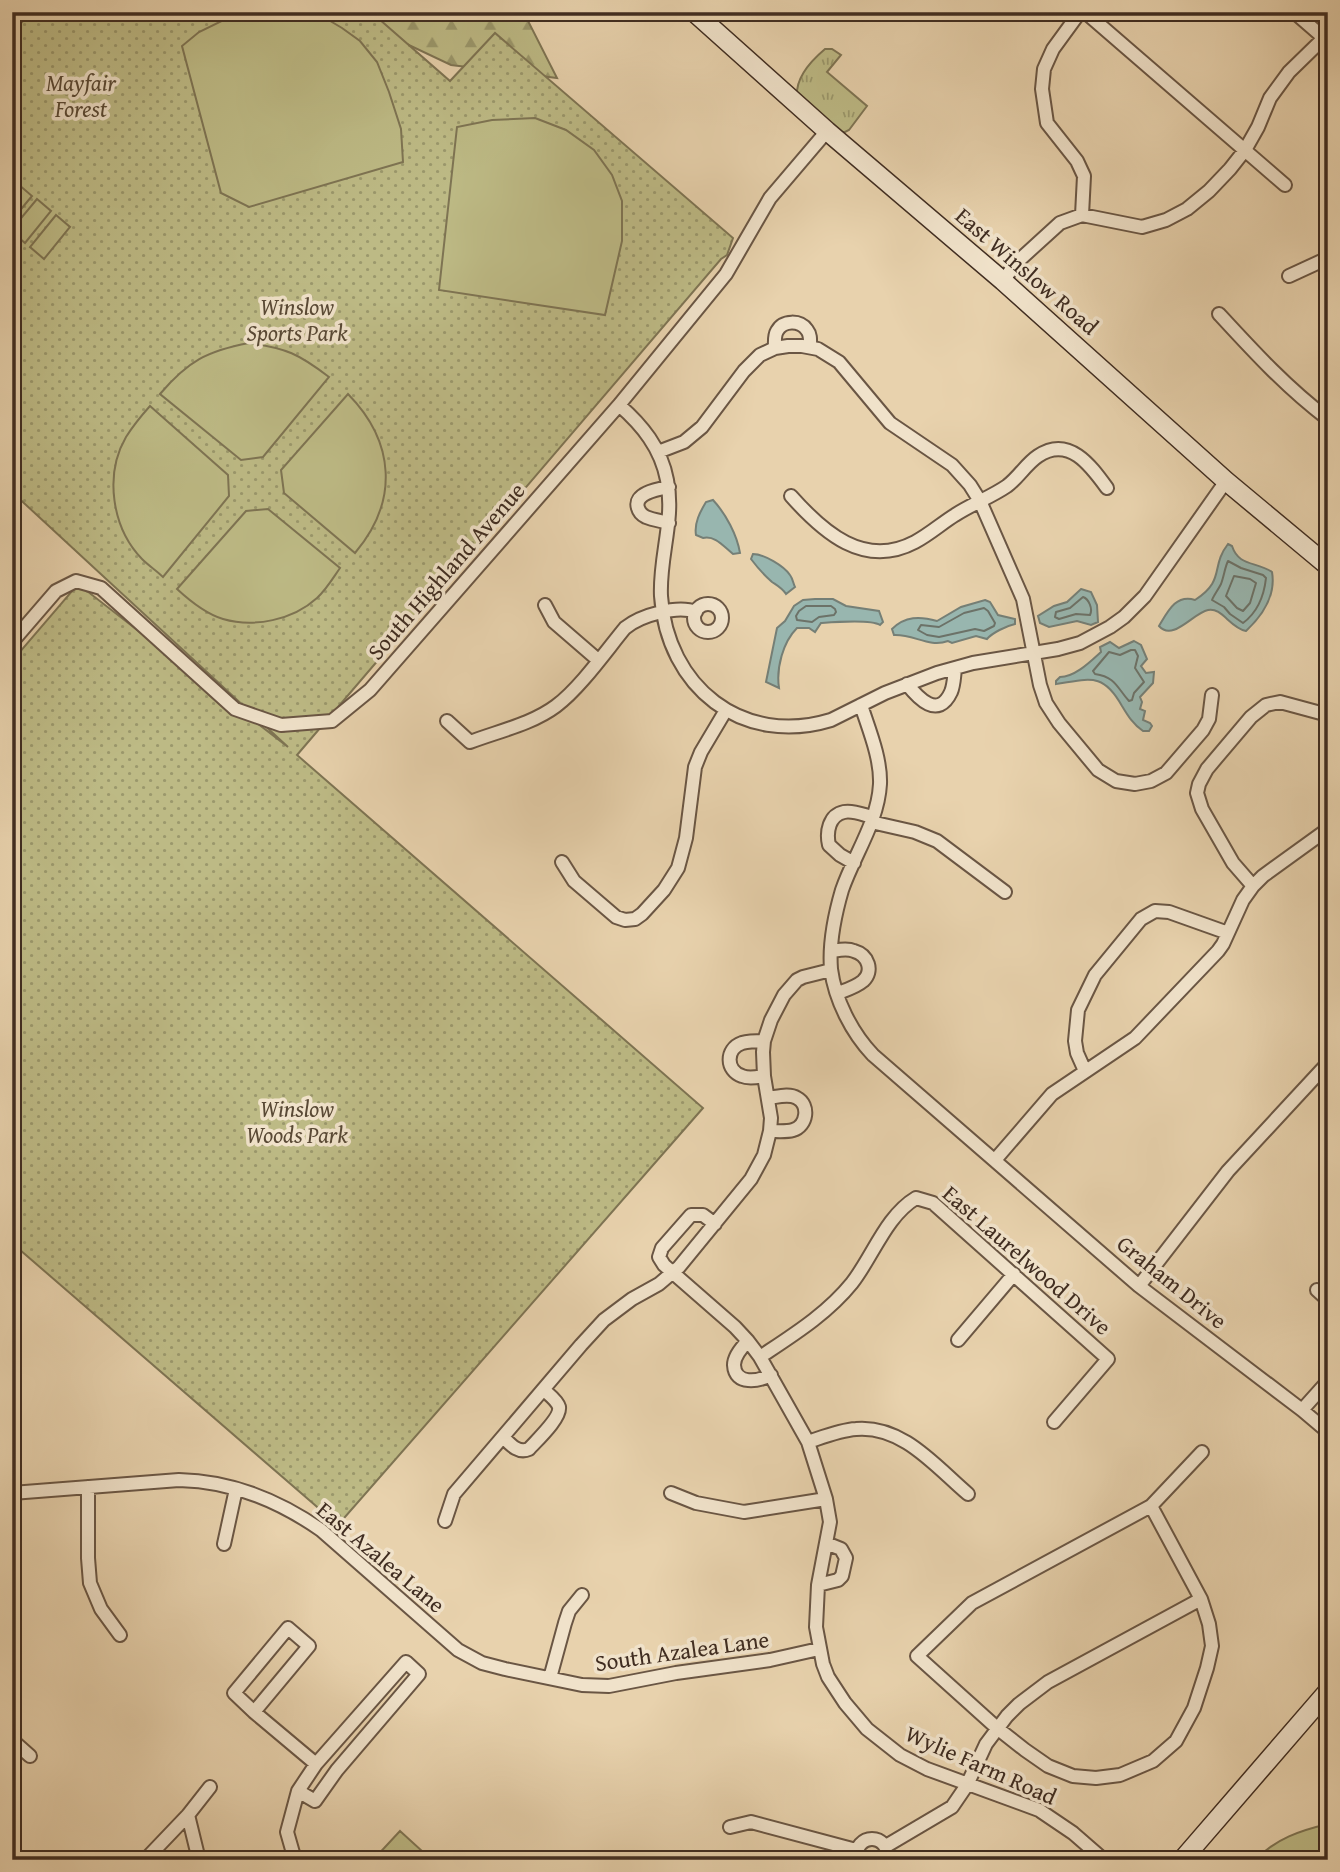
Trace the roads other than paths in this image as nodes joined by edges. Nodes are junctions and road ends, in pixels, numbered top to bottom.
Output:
1 (694, 12) edge
2 (1083, 12) edge
3 (1294, 12) edge
4 (1326, 36) edge
5 (827, 131) junction
6 (1245, 150) junction
7 (1285, 185) dead end
8 (1082, 215) junction
9 (1328, 258) edge
10 (1289, 276) dead end
11 (1003, 281) junction
12 (1219, 314) dead end
13 (775, 348) junction
14 (810, 348) junction
15 (619, 405) junction
16 (1328, 419) edge
17 (658, 452) junction
18 (1226, 481) junction
19 (668, 486) junction
20 (1107, 488) dead end
21 (791, 496) dead end
22 (980, 500) junction
23 (669, 523) junction
24 (1328, 566) edge
25 (545, 605) dead end
26 (663, 612) junction
27 (696, 612) dead end
28 (12, 642) edge
29 (1033, 653) junction
30 (598, 660) junction
31 (955, 668) junction
32 (907, 684) junction
33 (1212, 695) dead end
34 (861, 705) junction
35 (726, 710) junction
36 (1328, 715) edge
37 (447, 721) dead end
38 (872, 819) junction
39 (1328, 829) edge
40 (562, 862) dead end
41 (855, 863) junction
42 (1253, 886) junction
43 (1005, 892) dead end
44 (1228, 933) junction
45 (832, 951) junction
46 (831, 970) junction
47 (838, 993) junction
48 (764, 1041) junction
49 (1328, 1063) edge
50 (1085, 1071) junction
51 (764, 1076) junction
52 (768, 1098) junction
53 (770, 1131) junction
54 (995, 1160) junction
55 (715, 1224) junction
56 (672, 1273) junction
57 (1014, 1274) junction
58 (1139, 1286) junction
59 (1317, 1290) dead end
60 (1328, 1300) edge
61 (958, 1340) dead end
62 (748, 1341) junction
63 (760, 1357) junction
64 (771, 1375) junction
65 (1328, 1381) edge
66 (544, 1390) junction
67 (1303, 1410) junction
68 (1054, 1422) dead end
69 (1328, 1432) edge
70 (503, 1437) junction
71 (808, 1442) junction
72 (1202, 1452) dead end
73 (88, 1487) junction
74 (236, 1489) junction
75 (12, 1493) edge
76 (671, 1493) dead end
77 (968, 1494) dead end
78 (826, 1499) junction
79 (1152, 1506) junction
80 (445, 1521) dead end
81 (826, 1543) junction
82 (224, 1544) dead end
83 (818, 1585) junction
84 (582, 1595) dead end
85 (1201, 1599) junction
86 (120, 1635) dead end
87 (819, 1649) junction
88 (550, 1678) junction
89 (1328, 1691) edge
90 (254, 1712) junction
91 (997, 1728) junction
92 (12, 1740) edge
93 (30, 1756) dead end
94 (316, 1765) junction
95 (967, 1785) junction
96 (210, 1787) dead end
97 (298, 1791) junction
98 (188, 1815) junction
99 (730, 1827) dead end
100 (886, 1846) junction
101 (856, 1855) edge
102 (147, 1860) edge
103 (199, 1860) edge
104 (295, 1860) edge
105 (888, 1860) edge
106 (1104, 1860) edge
107 (1182, 1860) edge

1 - 5 main road, East Winslow Road
2 - 6 street
2 - 8 street
3 - 4 street
4 - 6 street
5 - 11 main road, East Winslow Road
5 - 15 street, South Highland Avenue
6 - 7 street
6 - 8 street
8 - 11 street
9 - 10 street
11 - 18 main road, East Winslow Road
12 - 16 street
13 - 14 street
13 - 14 street
13 - 17 street
14 - 22 street
15 - 17 street
15 - 28 street, South Highland Avenue
17 - 19 street
18 - 24 main road, East Winslow Road
18 - 29 street
19 - 23 street
19 - 23 street
20 - 22 street
21 - 22 street
22 - 29 street
23 - 26 street
25 - 30 street
26 - 27 street
26 - 30 street
26 - 35 street
29 - 31 street
29 - 33 street
30 - 37 street
31 - 32 street
31 - 32 street
32 - 34 street
34 - 35 street
34 - 38 street, Graham Drive
35 - 40 street
36 - 42 street
38 - 41 street, Graham Drive
38 - 41 street
38 - 43 street
39 - 42 street
41 - 45 street, Graham Drive
42 - 44 street
44 - 50 street
44 - 50 street
45 - 46 street, Graham Drive
45 - 47 street
46 - 47 street, Graham Drive
46 - 48 street
47 - 54 street, Graham Drive
48 - 51 street
48 - 51 street
49 - 58 street
50 - 54 street
51 - 52 street
52 - 53 street
52 - 53 street
53 - 55 street
54 - 58 street, Graham Drive
55 - 56 street
55 - 56 street
56 - 62 street, Wylie Farm Road
56 - 66 street
57 - 61 street
57 - 63 street, East Laurelwood Drive
57 - 68 street, East Laurelwood Drive
58 - 67 street, Graham Drive
59 - 60 street
62 - 63 street, Wylie Farm Road
62 - 64 street
63 - 64 street, Wylie Farm Road
64 - 71 street, Wylie Farm Road
65 - 67 street
66 - 70 street
66 - 70 street
67 - 69 street, Graham Drive
70 - 80 street
71 - 77 street
71 - 78 street, Wylie Farm Road
72 - 79 street
73 - 74 street, East Azalea Lane
73 - 75 street, East Azalea Lane
73 - 86 street
74 - 82 street
74 - 88 street, East Azalea Lane
76 - 78 street
78 - 81 street, Wylie Farm Road
79 - 85 street
79 - 91 street
81 - 83 street, Wylie Farm Road
81 - 83 street
83 - 87 street, Wylie Farm Road
84 - 88 street
85 - 91 street
85 - 91 street
87 - 88 street, South Azalea Lane
87 - 95 street, Wylie Farm Road
89 - 107 main road
90 - 90 street
90 - 94 street
91 - 95 street
92 - 93 street
94 - 97 street
94 - 97 street
95 - 100 street
95 - 106 street, Wylie Farm Road
96 - 98 street
97 - 104 street
98 - 102 street
98 - 103 street
99 - 101 street
100 - 101 street
100 - 105 street

